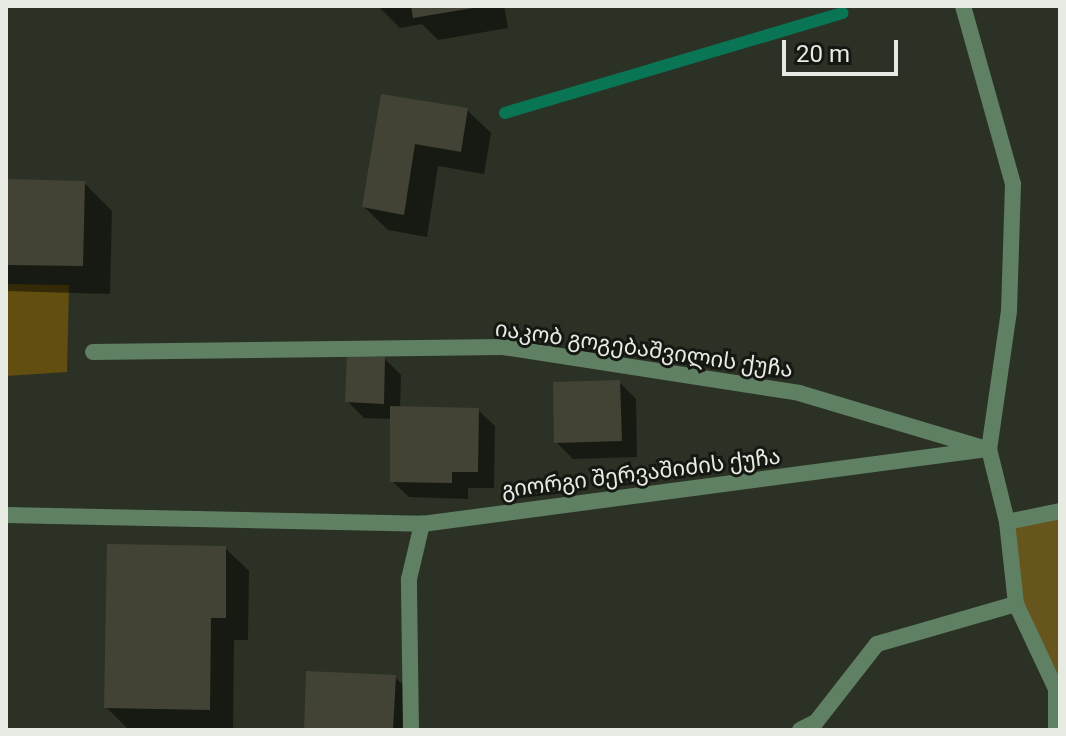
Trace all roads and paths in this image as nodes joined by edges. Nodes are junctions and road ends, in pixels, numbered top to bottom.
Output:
1 (963, 6) edge
2 (93, 352) dead end
3 (989, 449) junction
4 (1060, 511) edge
5 (6, 515) edge
6 (1007, 522) junction
7 (422, 524) junction
8 (1016, 604) junction
9 (411, 730) edge
10 (800, 730) edge
11 (1056, 730) edge

1 - 3 street
2 - 3 street, იაკობ გოგებაშვილის ქუჩა
3 - 6 street
3 - 7 street, გიორგი შერვაშიძის ქუჩა
4 - 6 street
5 - 7 street, გიორგი შერვაშიძის ქუჩა
6 - 8 street
7 - 9 street
8 - 10 street
8 - 11 street

